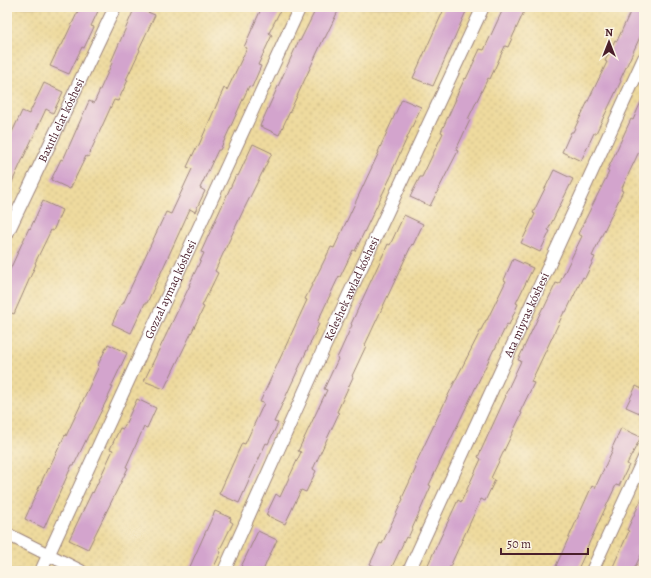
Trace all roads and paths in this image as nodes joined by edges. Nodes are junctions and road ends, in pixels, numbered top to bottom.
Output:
1 (115, 7) edge
2 (300, 7) edge
3 (483, 7) edge
4 (644, 58) edge
5 (7, 234) edge
6 (644, 458) edge
7 (7, 534) edge
8 (48, 555) junction
9 (41, 571) edge
10 (80, 571) edge
11 (224, 571) edge
12 (409, 571) edge
13 (592, 571) edge

1 - 5 street, Baxıtlı elat kóshesi
2 - 8 street, Gozzal aymaq kóshesi
3 - 11 street, Keleshek awlad kóshesi
4 - 12 street, Ata miyras kóshesi
6 - 13 street
7 - 8 street
8 - 9 street, Gozzal aymaq kóshesi
8 - 10 street

